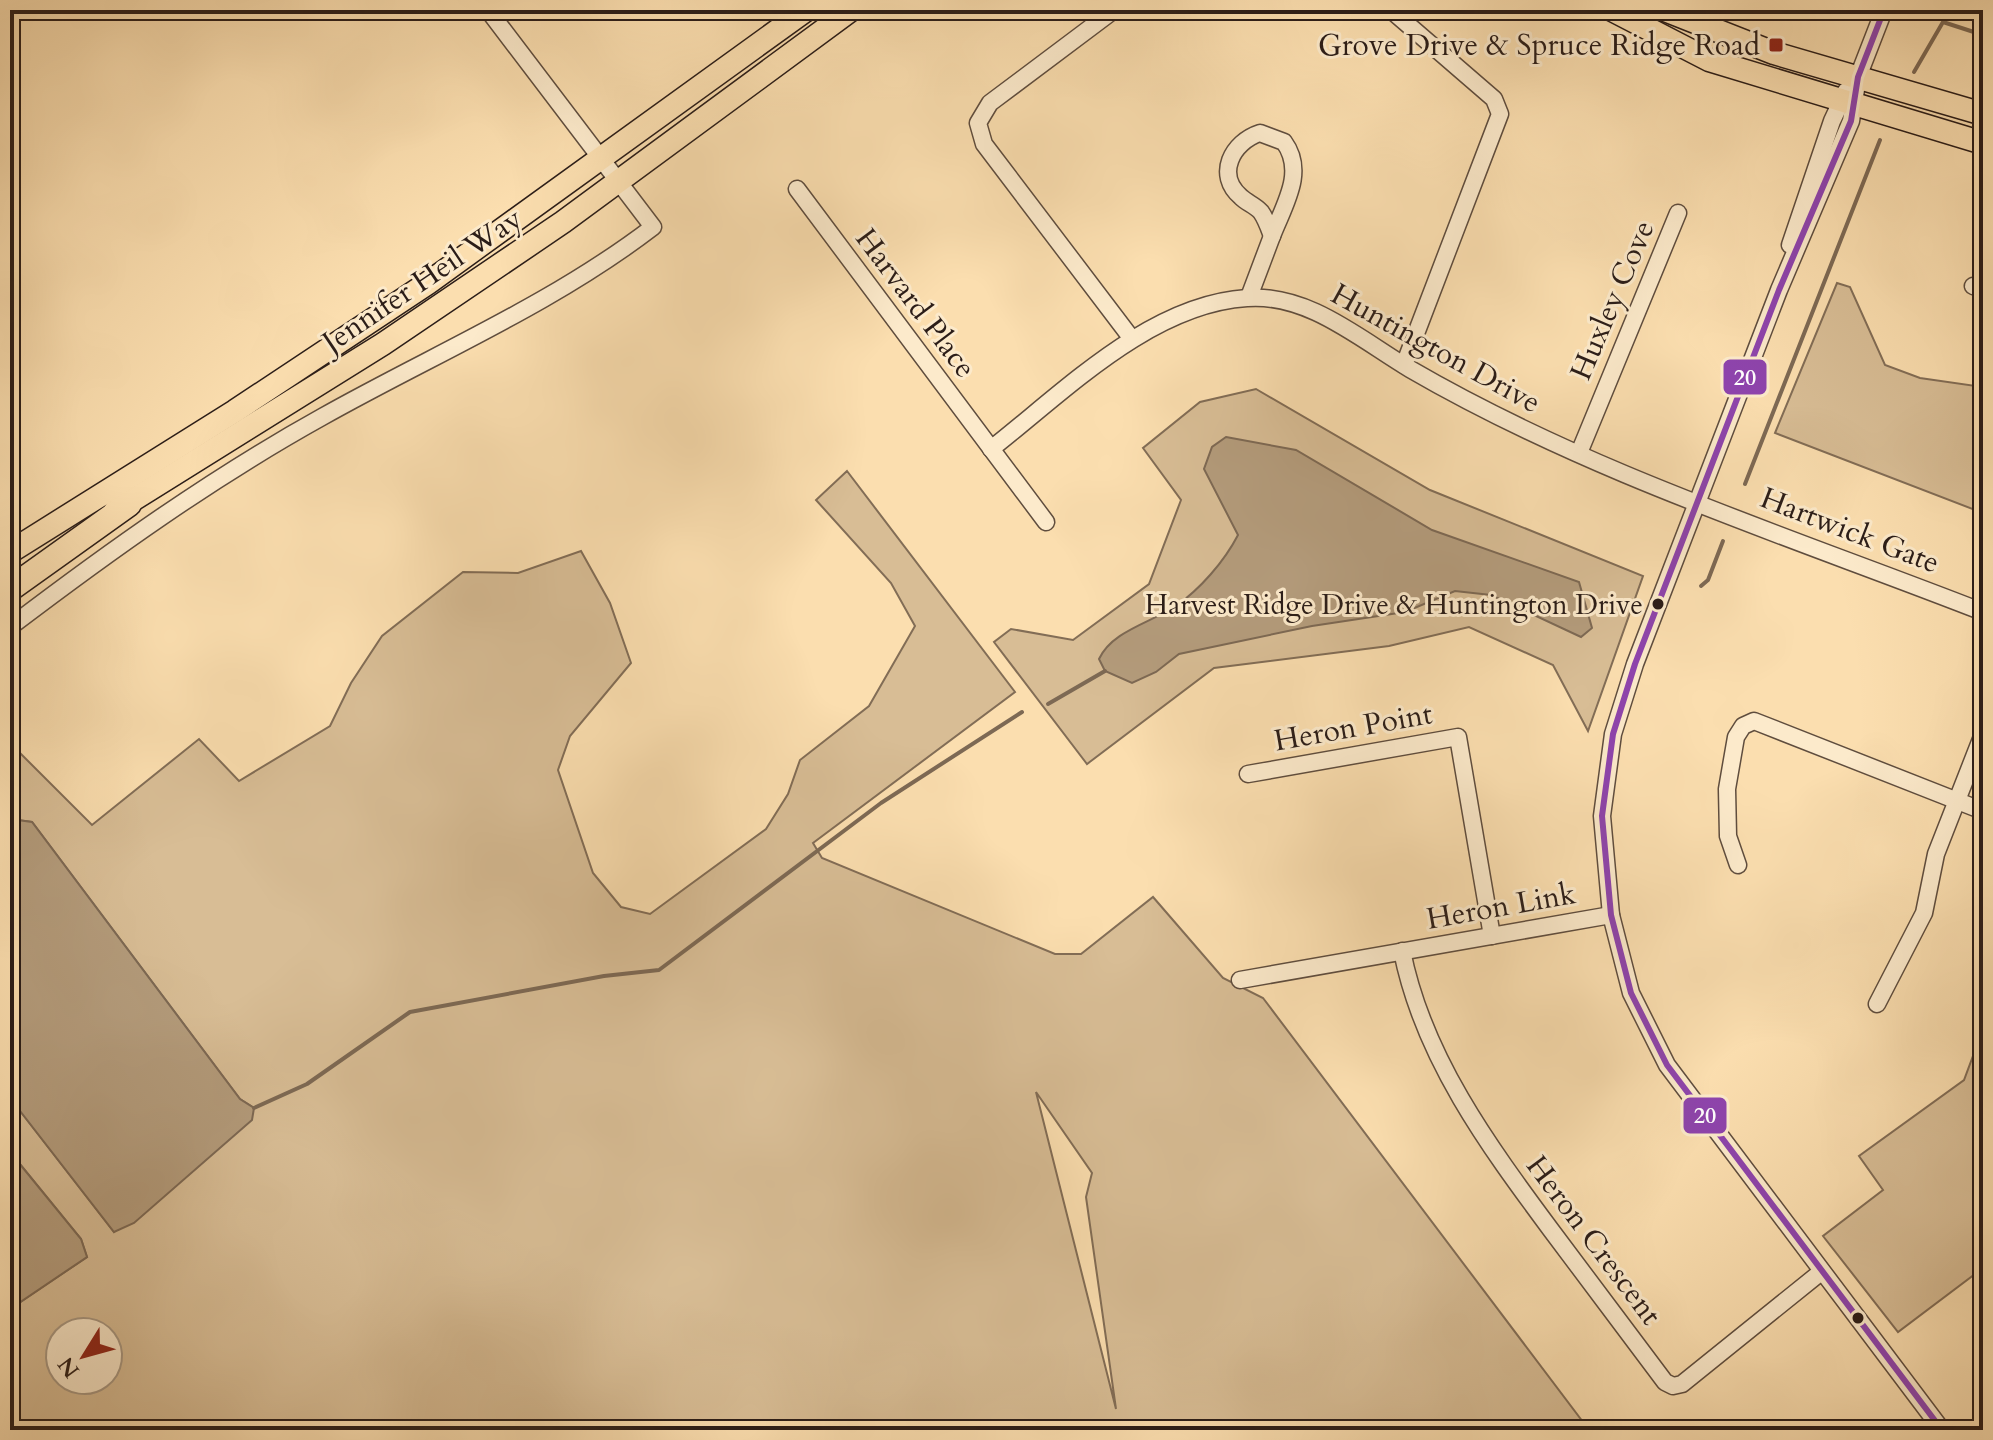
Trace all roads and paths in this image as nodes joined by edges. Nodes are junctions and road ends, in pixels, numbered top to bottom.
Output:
1 (488, 10) edge
2 (806, 10) edge
3 (851, 10) edge
4 (1114, 10) edge
5 (1391, 10) edge
6 (1612, 10) edge
7 (1665, 10) edge
8 (1884, 10) edge
9 (1858, 77) junction
10 (1847, 102) junction
11 (1983, 114) edge
12 (1983, 143) edge
13 (600, 161) junction
14 (617, 184) junction
15 (797, 189) dead end
16 (1678, 213) dead end
17 (1272, 236) junction
18 (1249, 297) junction
19 (1132, 339) junction
20 (1404, 365) junction
21 (991, 449) junction
22 (1579, 453) junction
23 (1697, 501) junction
24 (129, 504) junction
25 (1046, 522) dead end
26 (10, 552) edge
27 (10, 574) edge
28 (10, 589) edge
29 (1983, 612) edge
30 (10, 627) edge
31 (1983, 734) edge
32 (1248, 774) dead end
33 (1956, 801) junction
34 (1983, 811) edge
35 (1738, 865) dead end
36 (1611, 915) junction
37 (1492, 936) junction
38 (1402, 951) junction
39 (1240, 980) dead end
40 (1877, 1004) dead end
41 (1821, 1272) junction
42 (1942, 1430) edge

1 - 13 street
2 - 13 main road, Jennifer Heil Way
3 - 14 main road, Jennifer Heil Way
4 - 19 street
5 - 20 street
6 - 10 main road
7 - 9 main road
8 - 9 street
9 - 10 street
9 - 11 main road
10 - 12 main road
10 - 23 street
13 - 14 street
13 - 26 main road, Jennifer Heil Way
14 - 24 main road, Jennifer Heil Way
14 - 30 street, Jennifer Heil Way
15 - 21 street, Harvard Place
16 - 22 street, Huxley Cove
17 - 17 street
17 - 18 street
18 - 19 street, Huntington Drive
18 - 20 street, Huntington Drive
19 - 21 street, Huntington Drive
20 - 22 street, Huntington Drive
21 - 25 street, Harvard Place
22 - 23 street, Huntington Drive
23 - 29 street, Hartwick Gate
23 - 36 street
24 - 27 main road, Jennifer Heil Way
24 - 28 highway
31 - 33 street
32 - 37 street, Heron Point
33 - 34 street
33 - 35 street
33 - 40 street
36 - 37 street, Heron Link
36 - 41 street
37 - 38 street, Heron Link
38 - 39 street, Heron Link
38 - 41 street, Heron Crescent
41 - 42 street

